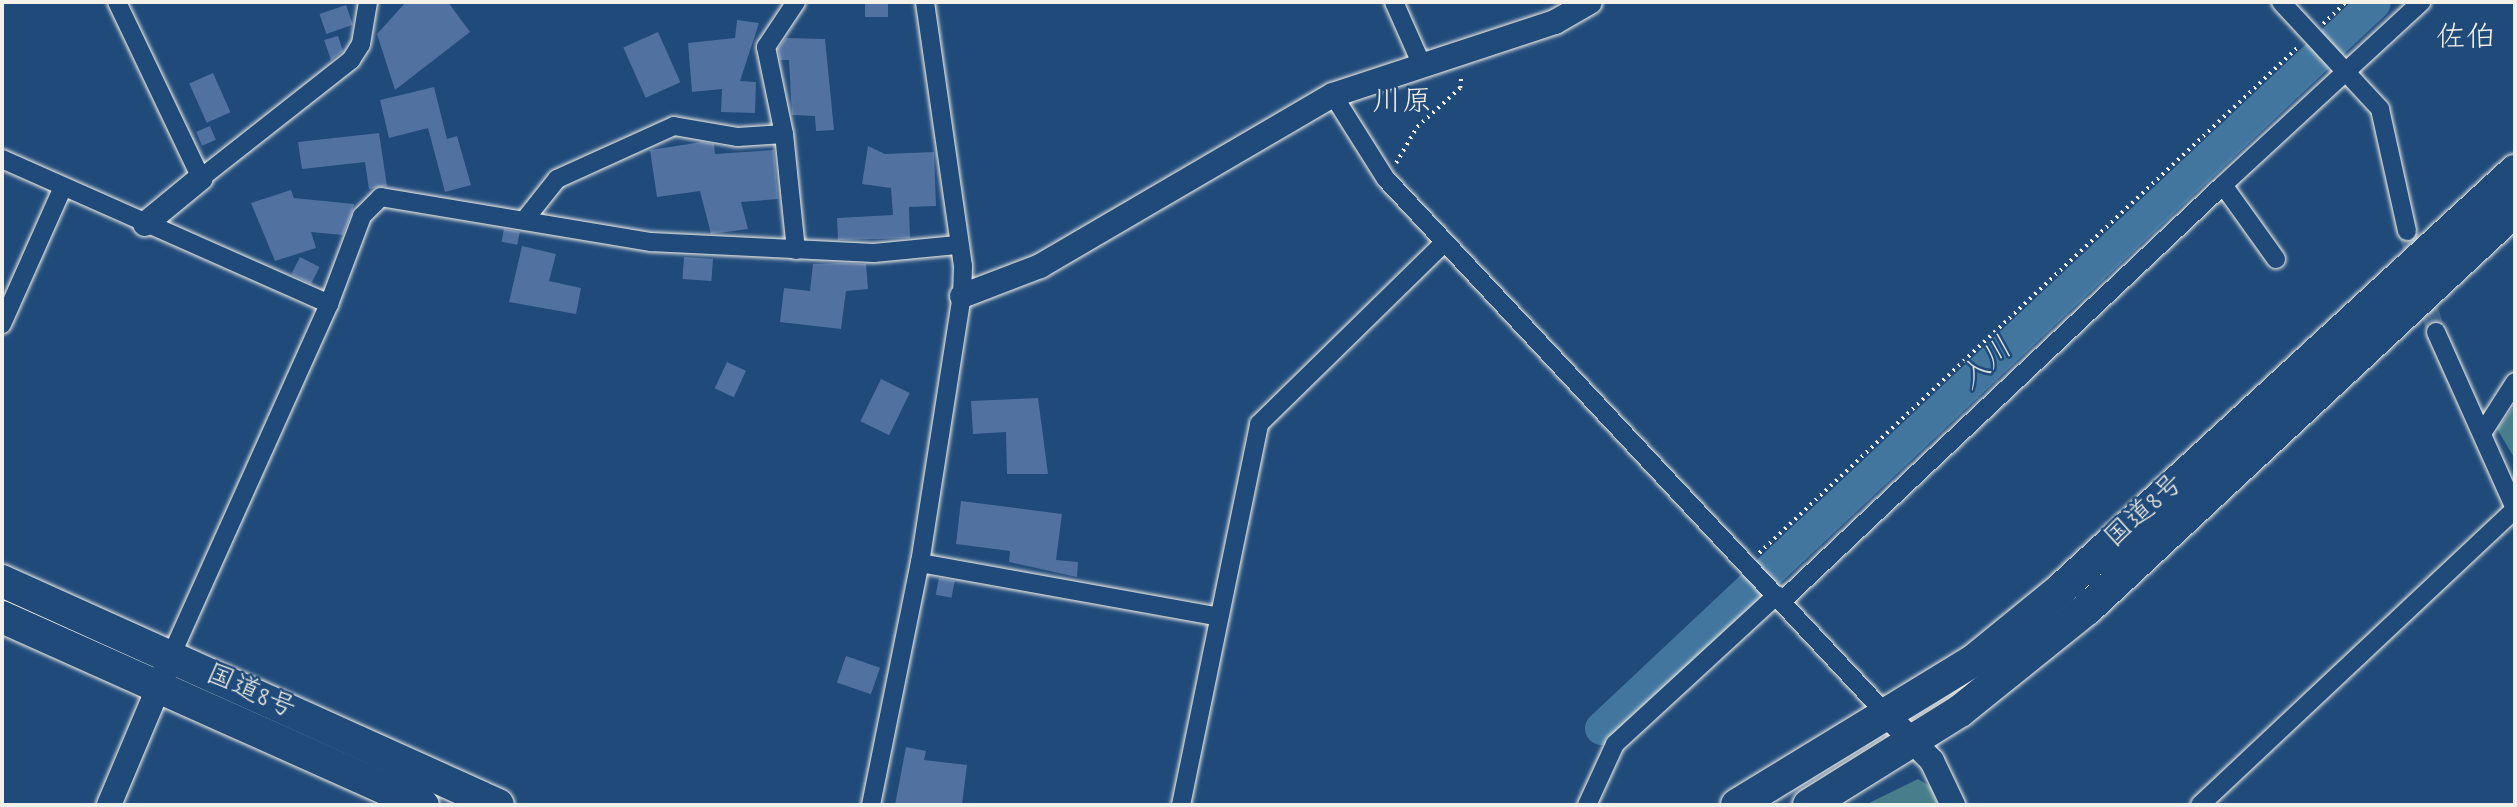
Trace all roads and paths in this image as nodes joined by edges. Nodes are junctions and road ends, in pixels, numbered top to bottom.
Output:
1 (117, 2) edge
2 (369, 2) edge
3 (796, 2) edge
4 (925, 2) edge
5 (1394, 2) edge
6 (1590, 2) edge
7 (2281, 2) edge
8 (2346, 2) edge
9 (2421, 2) edge
10 (2312, 35) junction
11 (1463, 50) junction
12 (1421, 63) junction
13 (2346, 72) junction
14 (1333, 95) junction
15 (784, 134) junction
16 (2, 159) edge
17 (2515, 171) edge
18 (201, 177) junction
19 (1386, 179) junction
20 (2223, 185) junction
21 (63, 187) junction
22 (2515, 209) edge
23 (526, 218) junction
24 (145, 225) junction
25 (2407, 231) tunnel mouth
26 (1444, 243) junction
27 (957, 245) junction
28 (796, 250) junction
29 (2276, 259) dead end
30 (962, 296) junction
31 (329, 304) junction
32 (2, 324) edge
33 (2435, 332) tunnel mouth
34 (2515, 383) edge
35 (2483, 432) junction
36 (2515, 509) edge
37 (920, 563) junction
38 (1747, 564) junction
39 (2, 581) edge
40 (1779, 598) junction
41 (2, 617) edge
42 (1219, 617) junction
43 (170, 658) junction
44 (159, 690) junction
45 (1888, 716) junction
46 (1915, 742) junction
47 (109, 805) edge
48 (423, 805) edge
49 (498, 805) edge
50 (871, 805) edge
51 (1181, 805) edge
52 (1587, 805) edge
53 (1737, 805) edge
54 (1809, 805) edge
55 (1953, 805) edge
56 (2200, 805) edge

1 - 18 street
2 - 18 street
3 - 15 street
4 - 27 street
5 - 12 street
6 - 11 street
7 - 10 street
8 - 10 path
9 - 13 street
10 - 13 street
10 - 38 path
11 - 12 street
11 - 19 path
12 - 14 street
13 - 20 street
13 - 25 street
14 - 19 street
14 - 30 street
15 - 23 street
15 - 28 street
16 - 21 street
17 - 45 highway, 国道8号
18 - 24 street
19 - 26 street
20 - 29 street
20 - 40 street
21 - 24 street
21 - 32 street
22 - 46 highway, 国道8号
23 - 28 street
23 - 31 street
24 - 31 street
26 - 38 street
26 - 42 street
27 - 28 street
27 - 30 street
30 - 37 street
31 - 43 street
33 - 35 street
34 - 35 street
35 - 36 street
36 - 56 street
37 - 42 street
37 - 50 street
38 - 40 street
39 - 43 highway, 国道8号
40 - 45 street
40 - 52 street
41 - 44 highway, 国道8号
42 - 51 street
43 - 44 street
43 - 49 highway, 国道8号
44 - 47 street
44 - 48 highway, 国道8号
45 - 46 street
45 - 53 highway, 国道8号
46 - 54 highway, 国道8号
46 - 55 street

